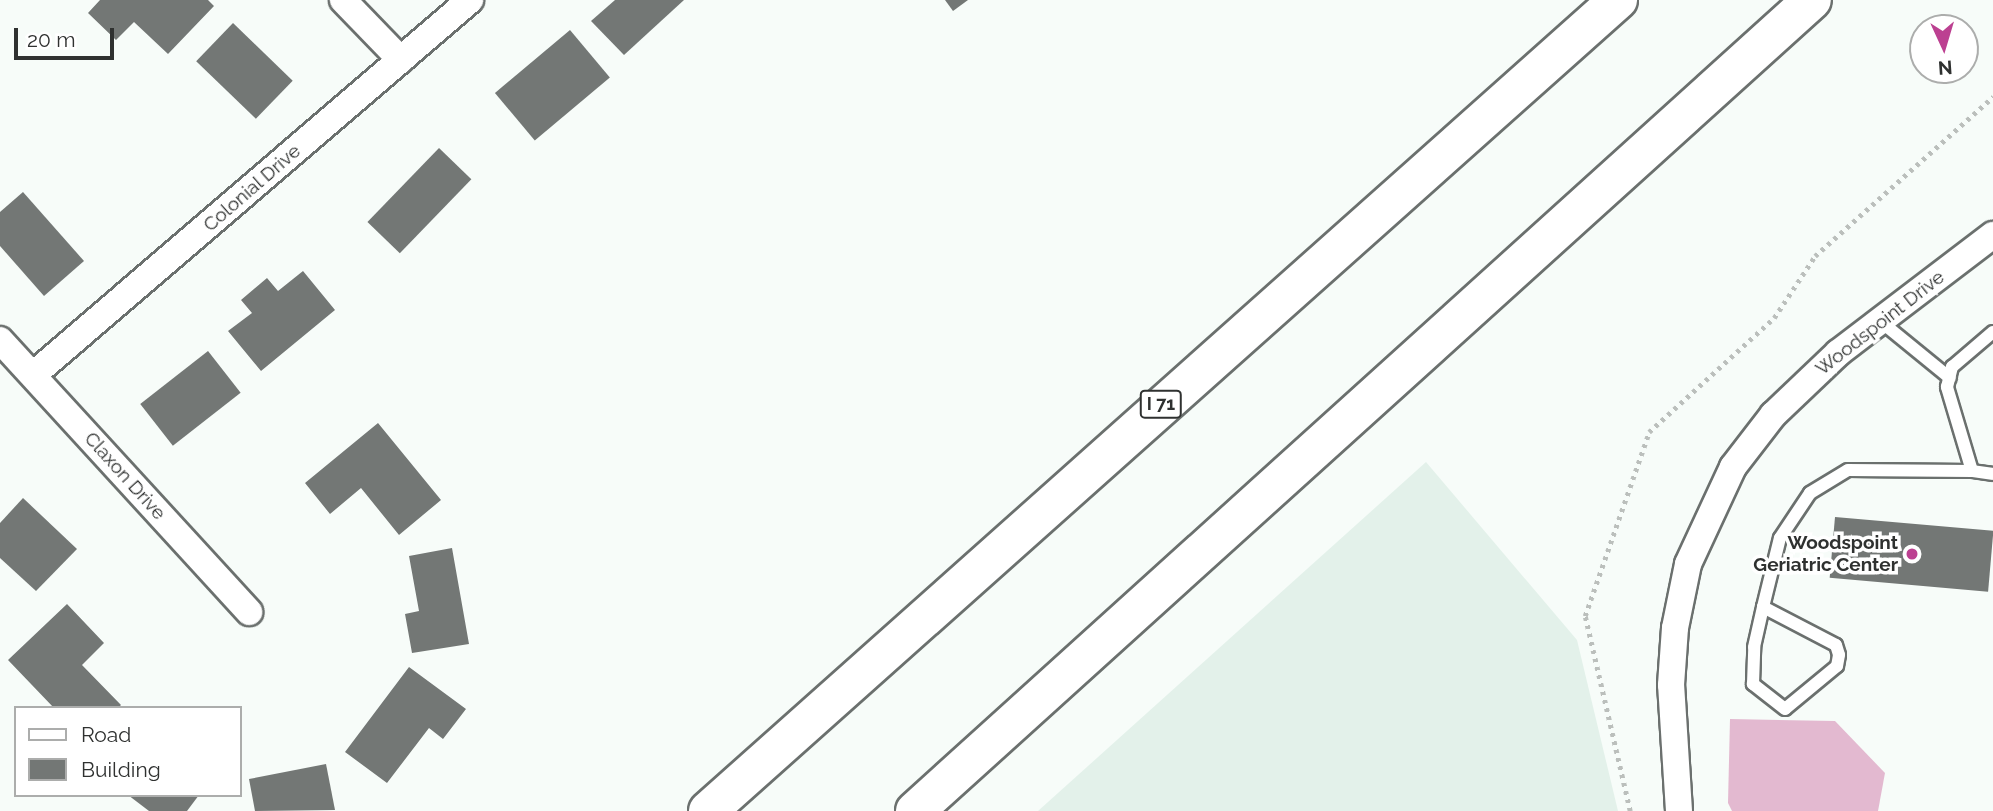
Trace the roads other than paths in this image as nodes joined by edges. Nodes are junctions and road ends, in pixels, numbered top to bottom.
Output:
1 (343, 0) edge
2 (470, 0) edge
3 (1618, 0) edge
4 (1812, 0) edge
5 (401, 60) junction
6 (1993, 235) edge
7 (1880, 321) junction
8 (1993, 331) edge
9 (0, 340) edge
10 (33, 375) junction
11 (1950, 378) junction
12 (1972, 471) junction
13 (1993, 474) edge
14 (1763, 607) junction
15 (248, 612) dead end
16 (708, 811) edge
17 (915, 811) edge
18 (1679, 811) edge

1 - 5 street
2 - 5 street, Colonial Drive
3 - 16 highway, I 71
4 - 17 highway
5 - 10 street, Colonial Drive
6 - 7 street, Woodspoint Drive
7 - 11 lane
7 - 18 street, Woodspoint Drive
8 - 11 lane
9 - 10 street, Claxon Drive
10 - 15 street, Claxon Drive
11 - 12 lane
12 - 13 lane
12 - 14 lane
14 - 14 lane

